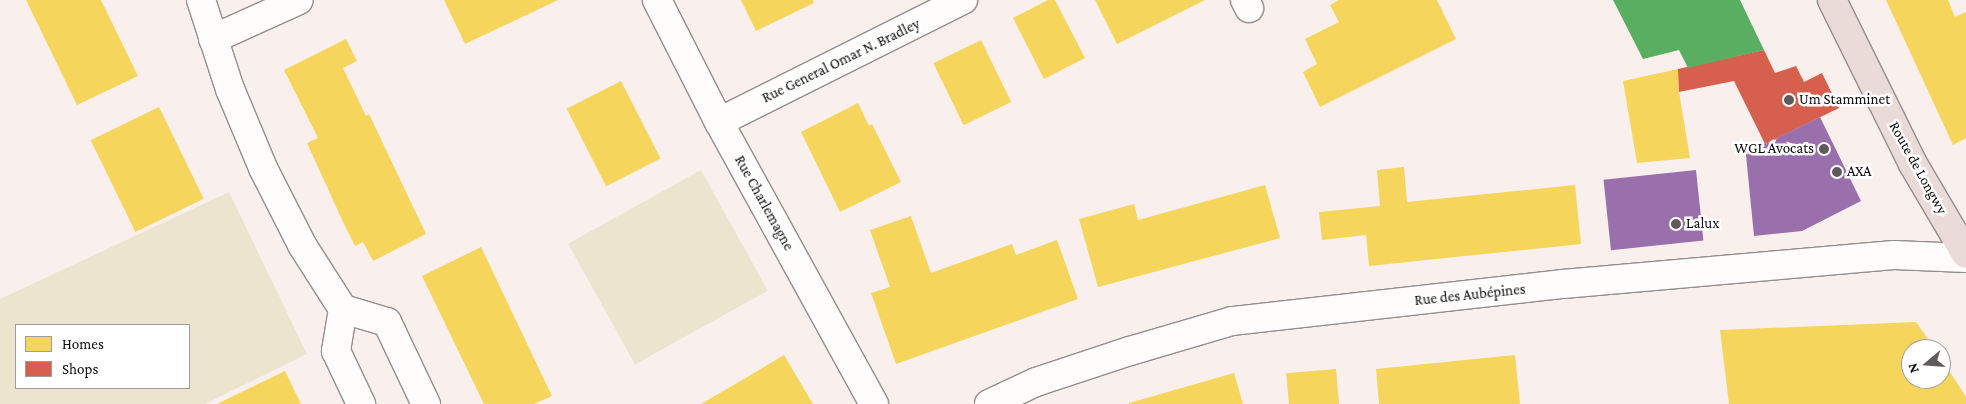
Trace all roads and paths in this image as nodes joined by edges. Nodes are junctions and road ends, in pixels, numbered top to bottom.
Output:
1 (201, 0) edge
2 (299, 0) edge
3 (658, 0) edge
4 (963, 0) edge
5 (1832, 0) edge
6 (214, 39) junction
7 (719, 122) junction
8 (1966, 254) edge
9 (1966, 258) edge
10 (343, 309) junction
11 (360, 404) edge
12 (426, 404) edge
13 (874, 404) edge
14 (989, 404) edge

1 - 6 street
2 - 6 street
3 - 7 street, Rue Charlemagne
4 - 7 street, Rue General Omar N. Bradley
5 - 8 main road, Route de Longwy
6 - 10 street
7 - 13 street, Rue Charlemagne
9 - 14 street, Rue des Aubépines
10 - 11 street
10 - 12 street

